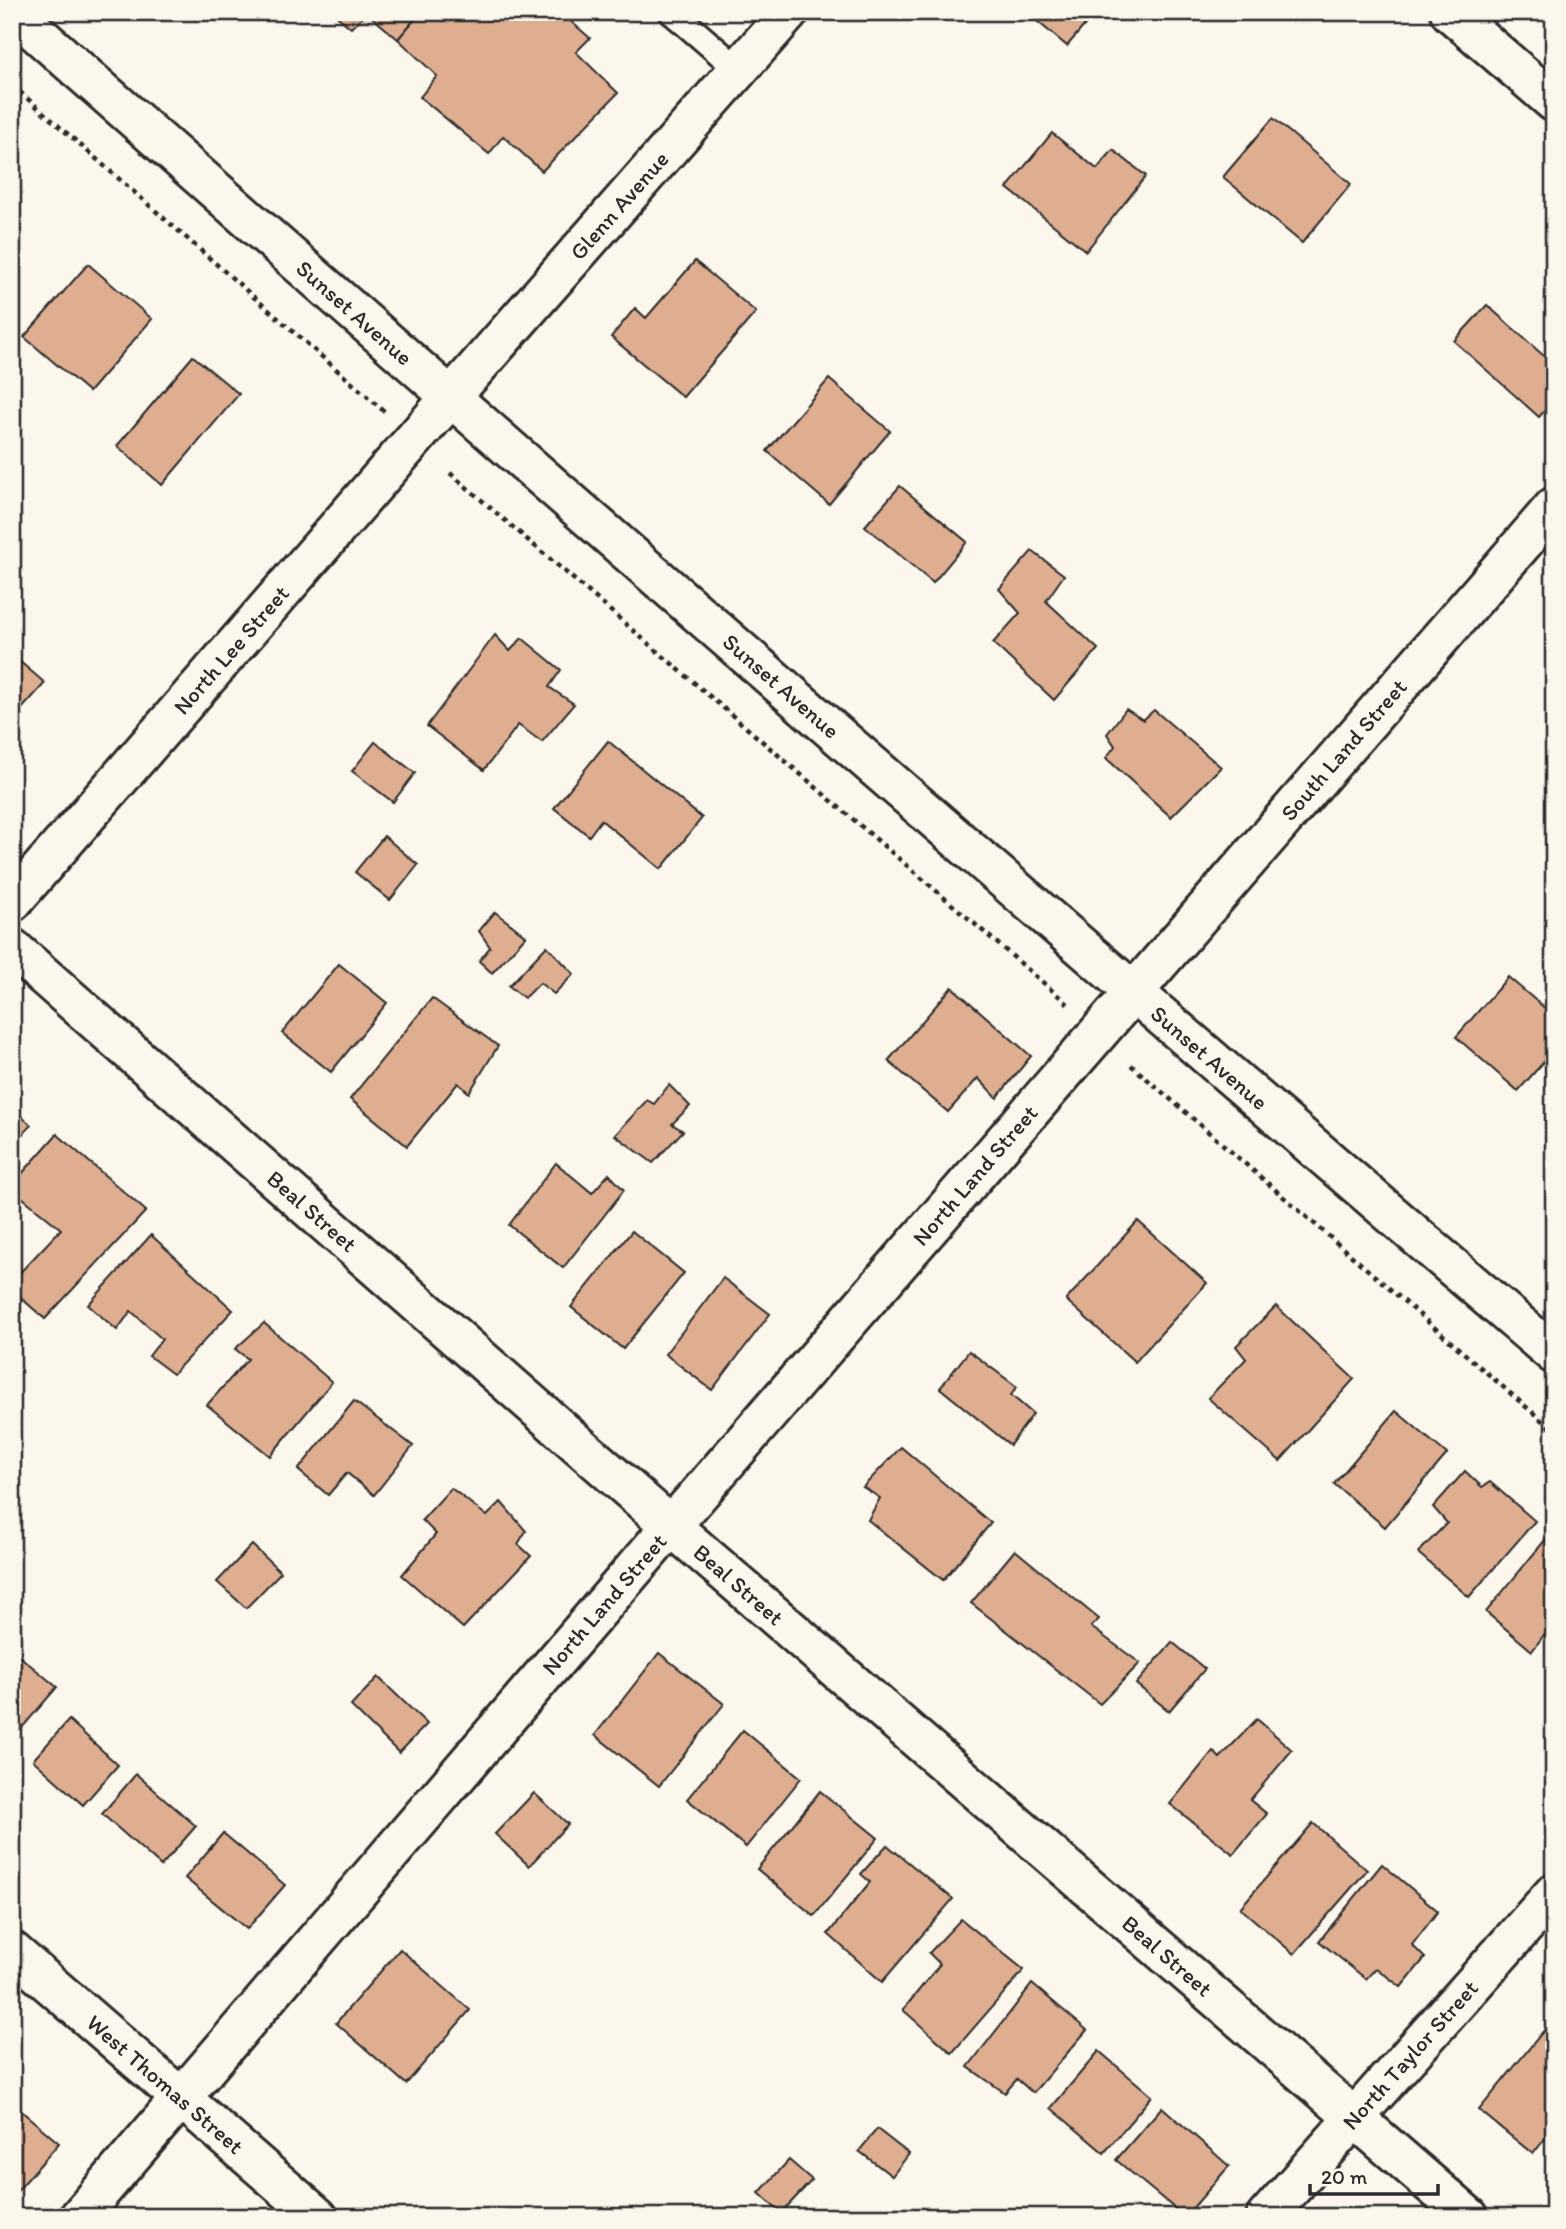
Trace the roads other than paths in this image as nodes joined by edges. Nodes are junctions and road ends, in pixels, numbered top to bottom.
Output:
1 (13, 12) edge
2 (672, 12) edge
3 (789, 12) edge
4 (1450, 12) edge
5 (739, 70) junction
6 (1554, 102) edge
7 (450, 398) junction
8 (1554, 507) edge
9 (12, 902) edge
10 (12, 948) edge
11 (1133, 993) junction
12 (1554, 1354) edge
13 (671, 1526) junction
14 (1554, 1893) edge
15 (12, 1951) edge
16 (181, 2098) junction
17 (1356, 2117) junction
18 (79, 2217) edge
19 (318, 2217) edge
20 (1266, 2217) edge
21 (1469, 2217) edge

1 - 7 street, Sunset Avenue
2 - 5 lane
3 - 5 street, Glenn Avenue
4 - 6 street
5 - 7 street, Glenn Avenue
7 - 9 street, North Lee Street
7 - 11 street, Sunset Avenue
8 - 11 street, South Land Street
10 - 13 street, Beal Street
11 - 12 street, Sunset Avenue
11 - 13 street, North Land Street
13 - 16 street, North Land Street
13 - 17 street, Beal Street
14 - 17 street, North Taylor Street
15 - 16 street, West Thomas Street
16 - 18 street, North Land Street
16 - 19 street, West Thomas Street
17 - 20 street, North Taylor Street
17 - 21 street, Beal Street

